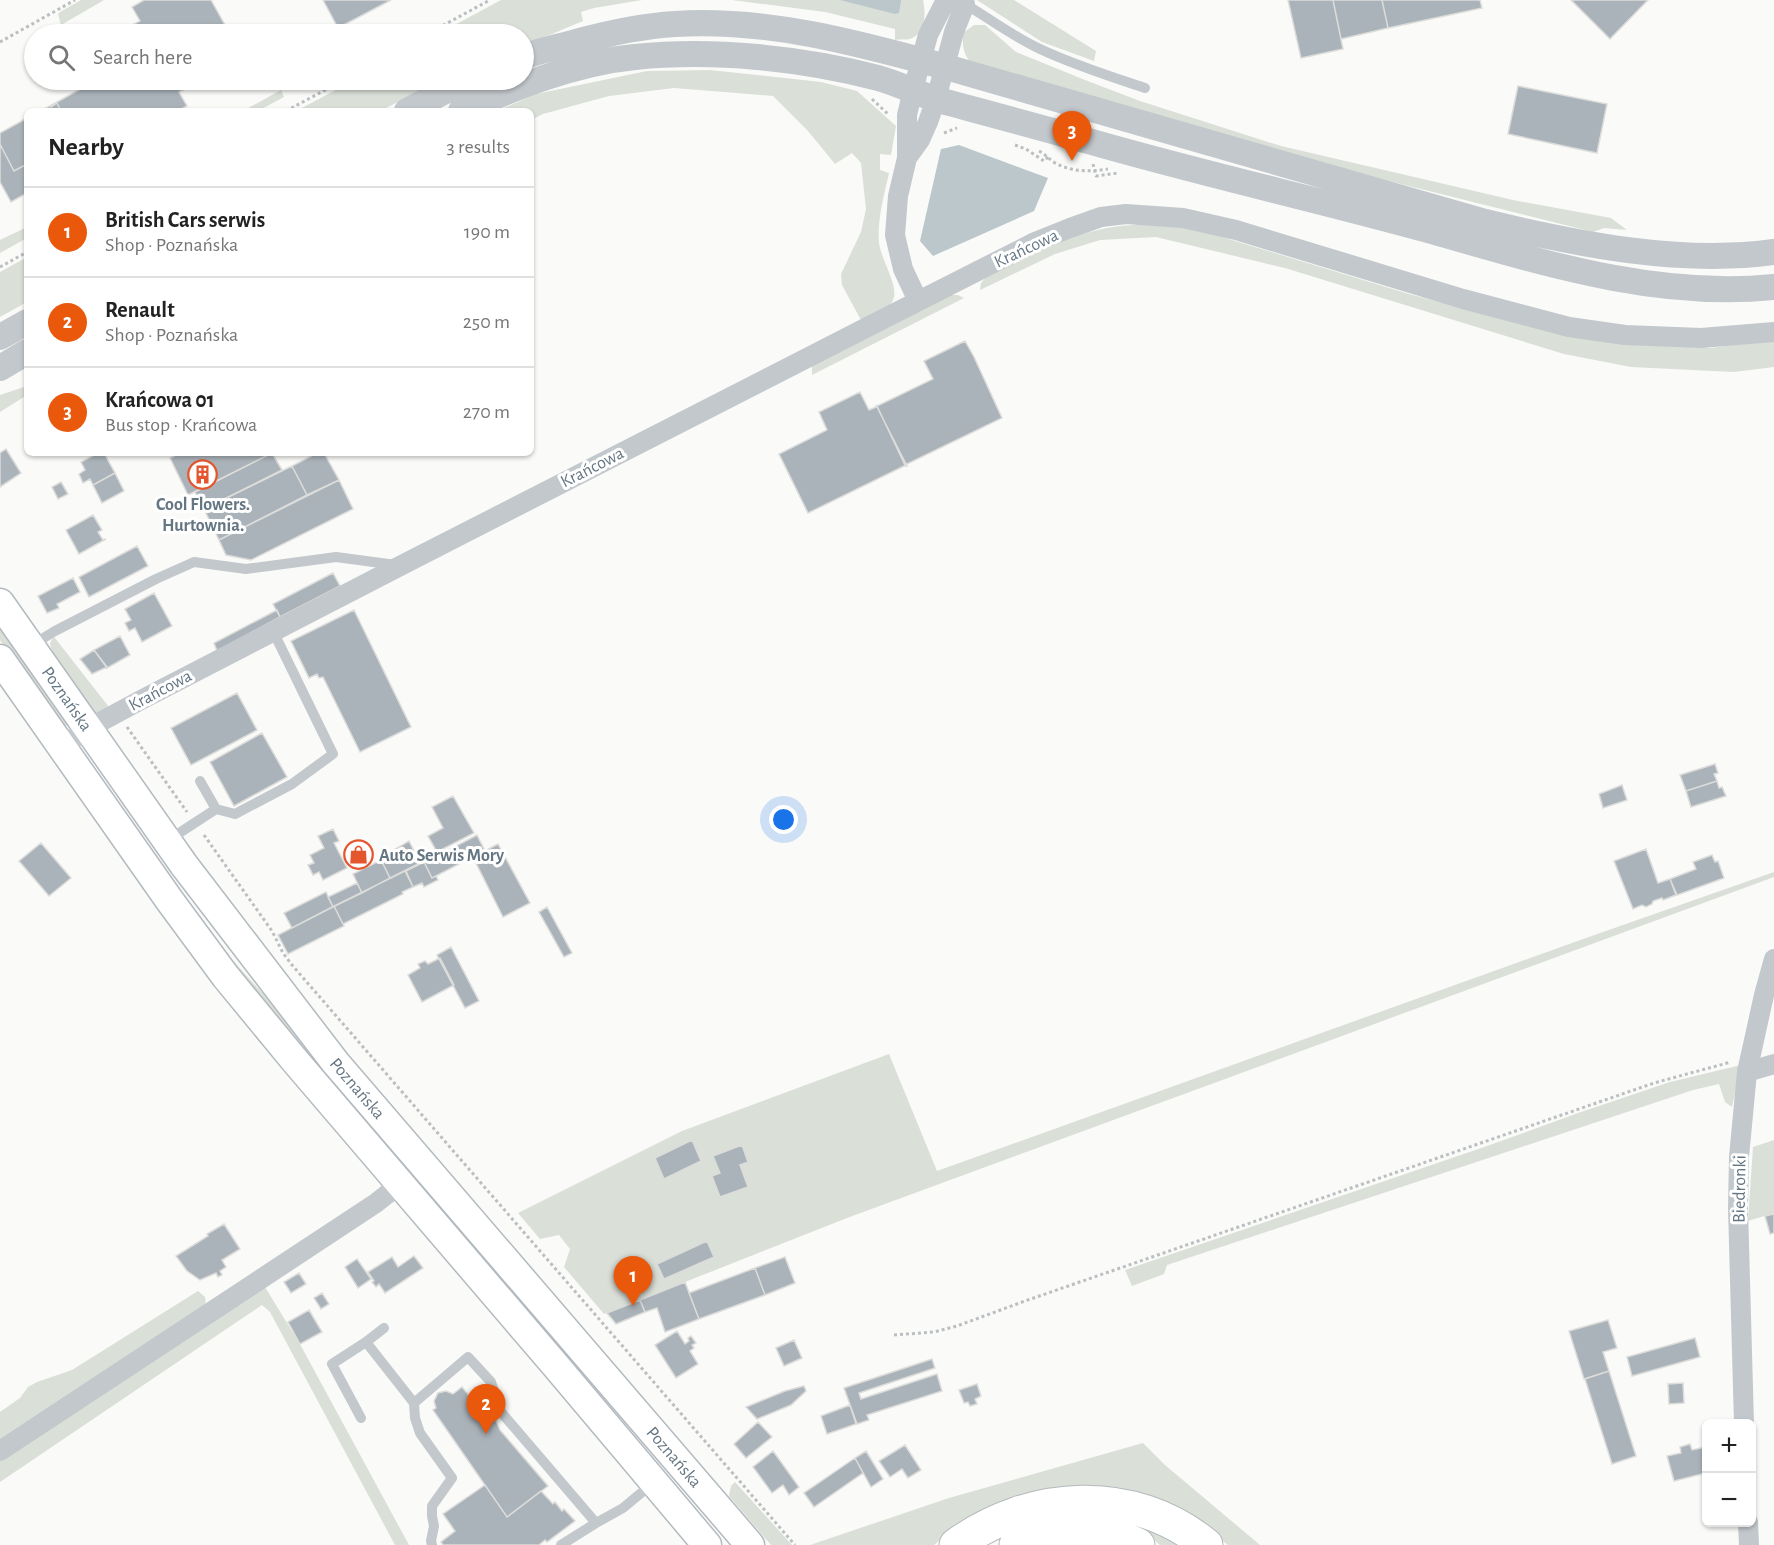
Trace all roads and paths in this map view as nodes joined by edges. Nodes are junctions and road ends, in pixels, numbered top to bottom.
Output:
1 (75, 0) edge
2 (490, 0) edge
3 (957, 1) edge
4 (32, 24) edge
5 (446, 24) edge
6 (24, 29) edge
7 (0, 42) edge
8 (534, 54) edge
9 (921, 60) junction
10 (946, 67) junction
11 (534, 81) edge
12 (1144, 88) dead end
13 (325, 90) edge
14 (447, 90) edge
15 (511, 90) edge
16 (924, 95) junction
17 (871, 97) dead end
18 (292, 108) edge
19 (413, 108) edge
20 (468, 108) edge
21 (897, 120) dead end
22 (1774, 252) edge
23 (24, 254) edge
24 (0, 267) edge
25 (1774, 287) edge
26 (918, 301) junction
27 (24, 324) edge
28 (1774, 332) edge
29 (0, 337) edge
30 (24, 354) edge
31 (0, 368) edge
32 (400, 566) junction
33 (0, 603) edge
34 (273, 631) junction
35 (31, 646) junction
36 (0, 659) edge
37 (117, 713) junction
38 (88, 728) junction
39 (61, 747) junction
40 (200, 781) dead end
41 (216, 809) junction
42 (195, 822) junction
43 (167, 841) junction
44 (1774, 959) edge
45 (1748, 1064) junction
46 (1774, 1064) edge
47 (400, 1184) junction
48 (384, 1328) dead end
49 (894, 1335) dead end
50 (366, 1342) junction
51 (414, 1403) junction
52 (361, 1418) dead end
53 (1744, 1419) edge
54 (0, 1451) edge
55 (654, 1482) junction
56 (596, 1523) junction
57 (1748, 1527) edge
58 (432, 1545) edge
59 (561, 1545) edge
60 (707, 1545) edge
61 (750, 1545) edge
62 (795, 1545) edge
63 (956, 1545) edge
64 (1016, 1545) edge
65 (1138, 1545) edge
66 (1206, 1545) edge
67 (1749, 1545) edge

1 - 4 path
2 - 5 path
3 - 9 street
3 - 10 street
3 - 12 lane
6 - 7 path
8 - 9 street
9 - 10 street
9 - 16 street
10 - 16 street
10 - 22 street
11 - 16 street
13 - 18 path
14 - 19 street
15 - 20 street
16 - 25 street
16 - 26 street
17 - 21 path
23 - 24 path
26 - 28 street, Krańcowa
26 - 32 street, Krańcowa
27 - 29 street
30 - 31 street
32 - 34 street, Krańcowa
32 - 35 lane
33 - 35 main road, Poznańska
34 - 37 street, Krańcowa
34 - 41 lane
35 - 38 main road, Poznańska
36 - 39 main road, Poznańska
37 - 38 street, Krańcowa
37 - 42 path
38 - 39 street, Krańcowa
38 - 43 main road, Poznańska
39 - 47 main road, Poznańska
40 - 41 lane
41 - 42 lane
42 - 43 lane
42 - 62 path
43 - 61 main road, Poznańska
44 - 45 street, Biedronki
45 - 46 street
45 - 49 path
45 - 53 street, Biedronki
47 - 54 street
47 - 55 main road, Poznańska
48 - 50 lane
50 - 51 lane
50 - 52 lane
51 - 56 lane
51 - 58 lane
55 - 56 lane
55 - 60 main road, Poznańska
56 - 59 lane
57 - 67 street
63 - 66 highway
64 - 65 highway

